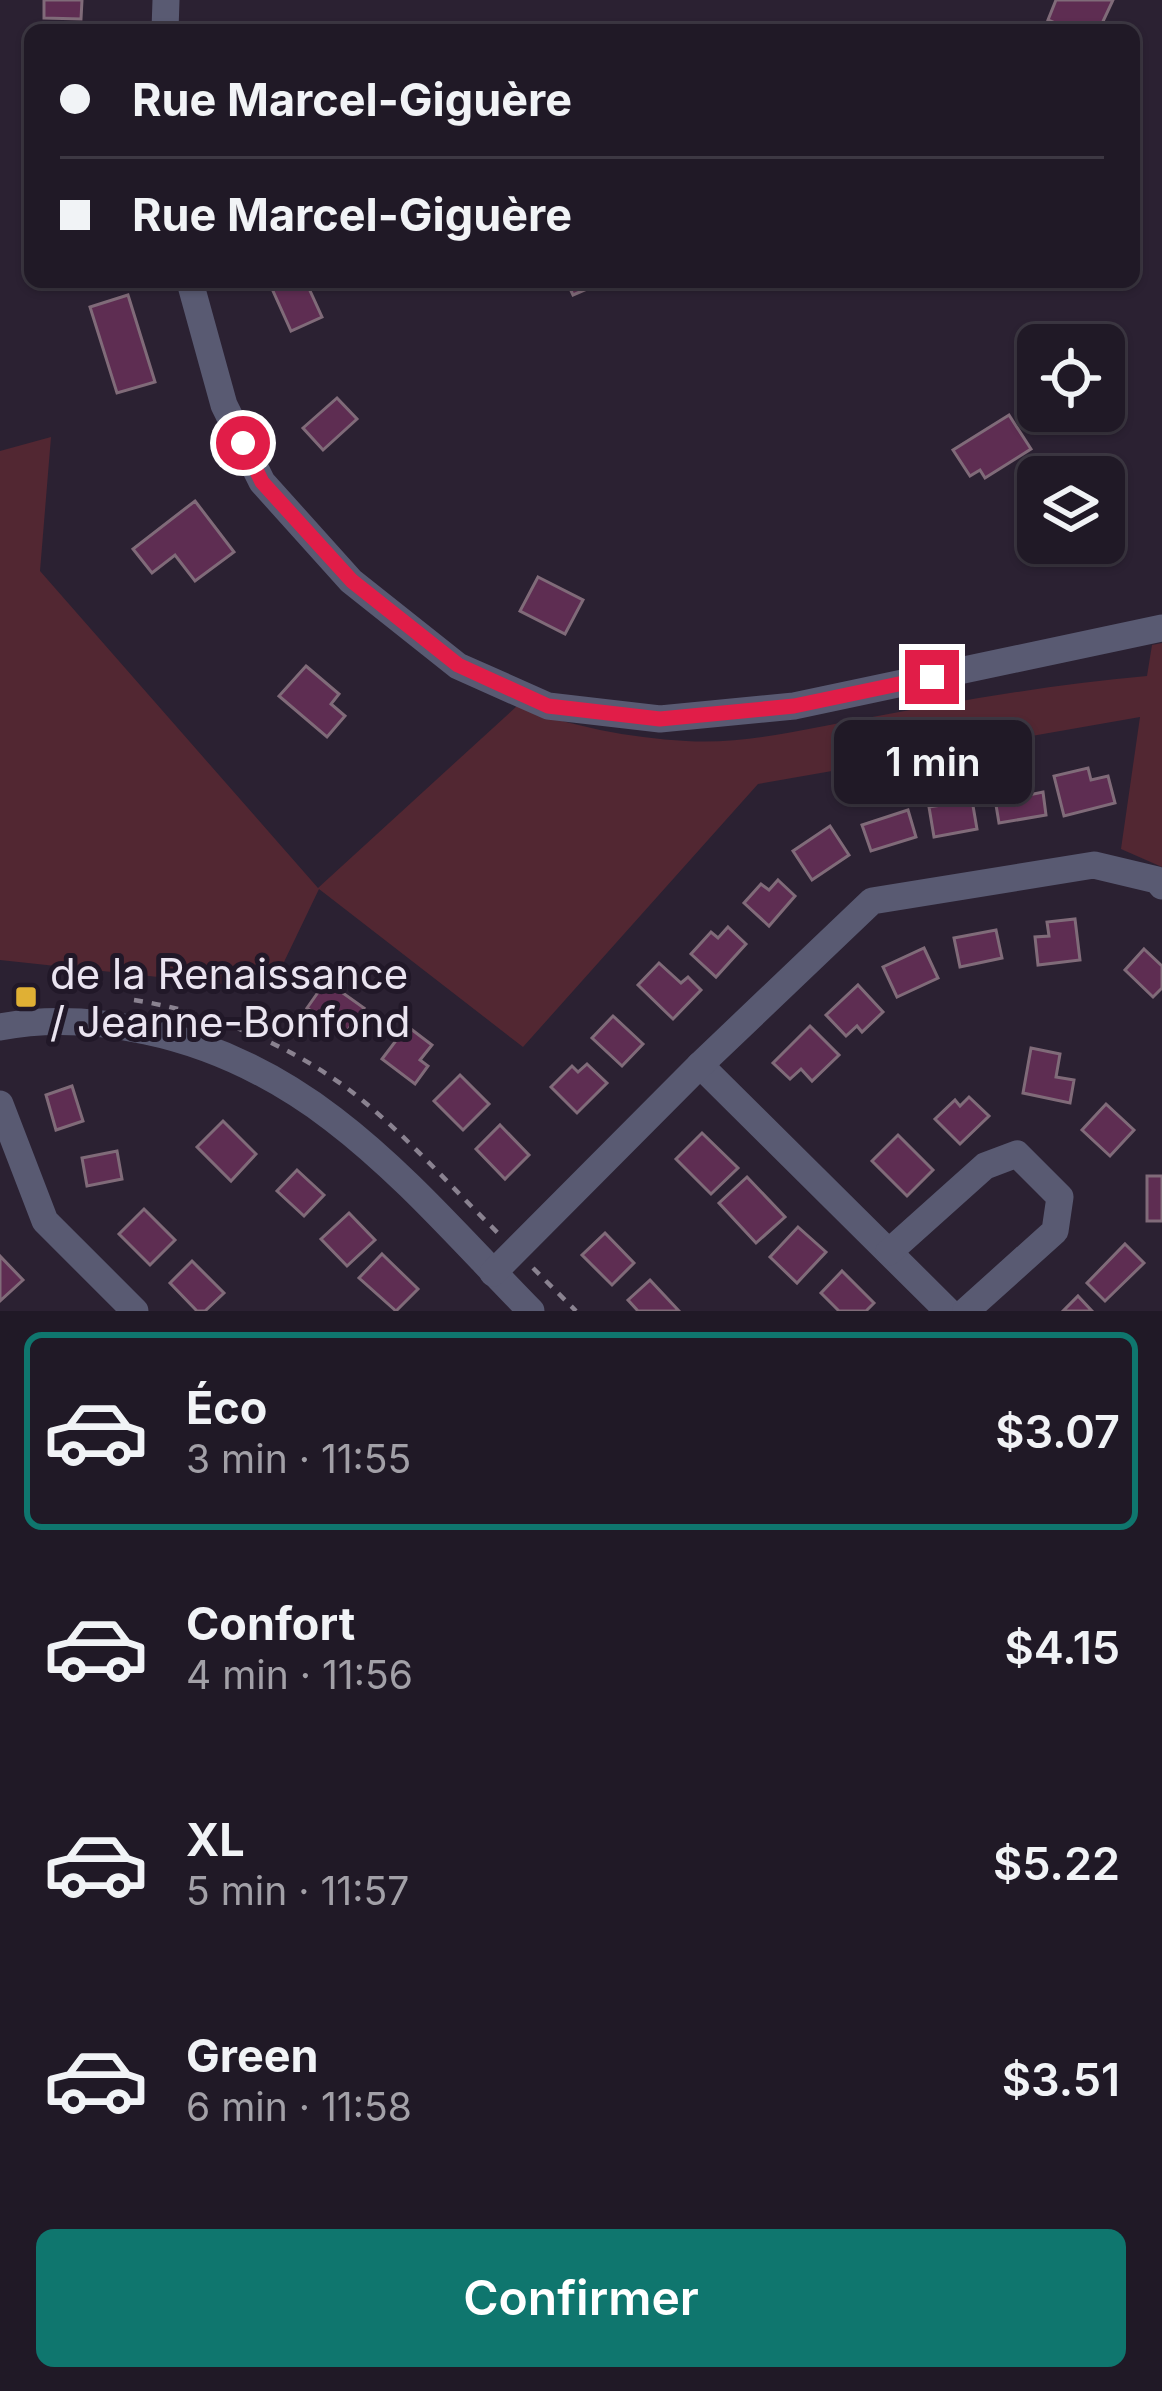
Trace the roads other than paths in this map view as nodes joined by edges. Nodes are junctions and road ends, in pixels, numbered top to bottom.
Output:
1 (192, 288) edge
2 (1162, 628) edge
3 (1162, 886) edge
4 (0, 1027) edge
5 (700, 1065) junction
6 (0, 1104) edge
7 (889, 1252) junction
8 (494, 1273) junction
9 (135, 1311) edge
10 (531, 1311) edge
11 (947, 1311) edge
12 (966, 1311) edge

1 - 2 street
3 - 5 street
4 - 8 street
5 - 7 street
5 - 8 street
6 - 9 street
7 - 11 street
7 - 12 street
8 - 10 street

